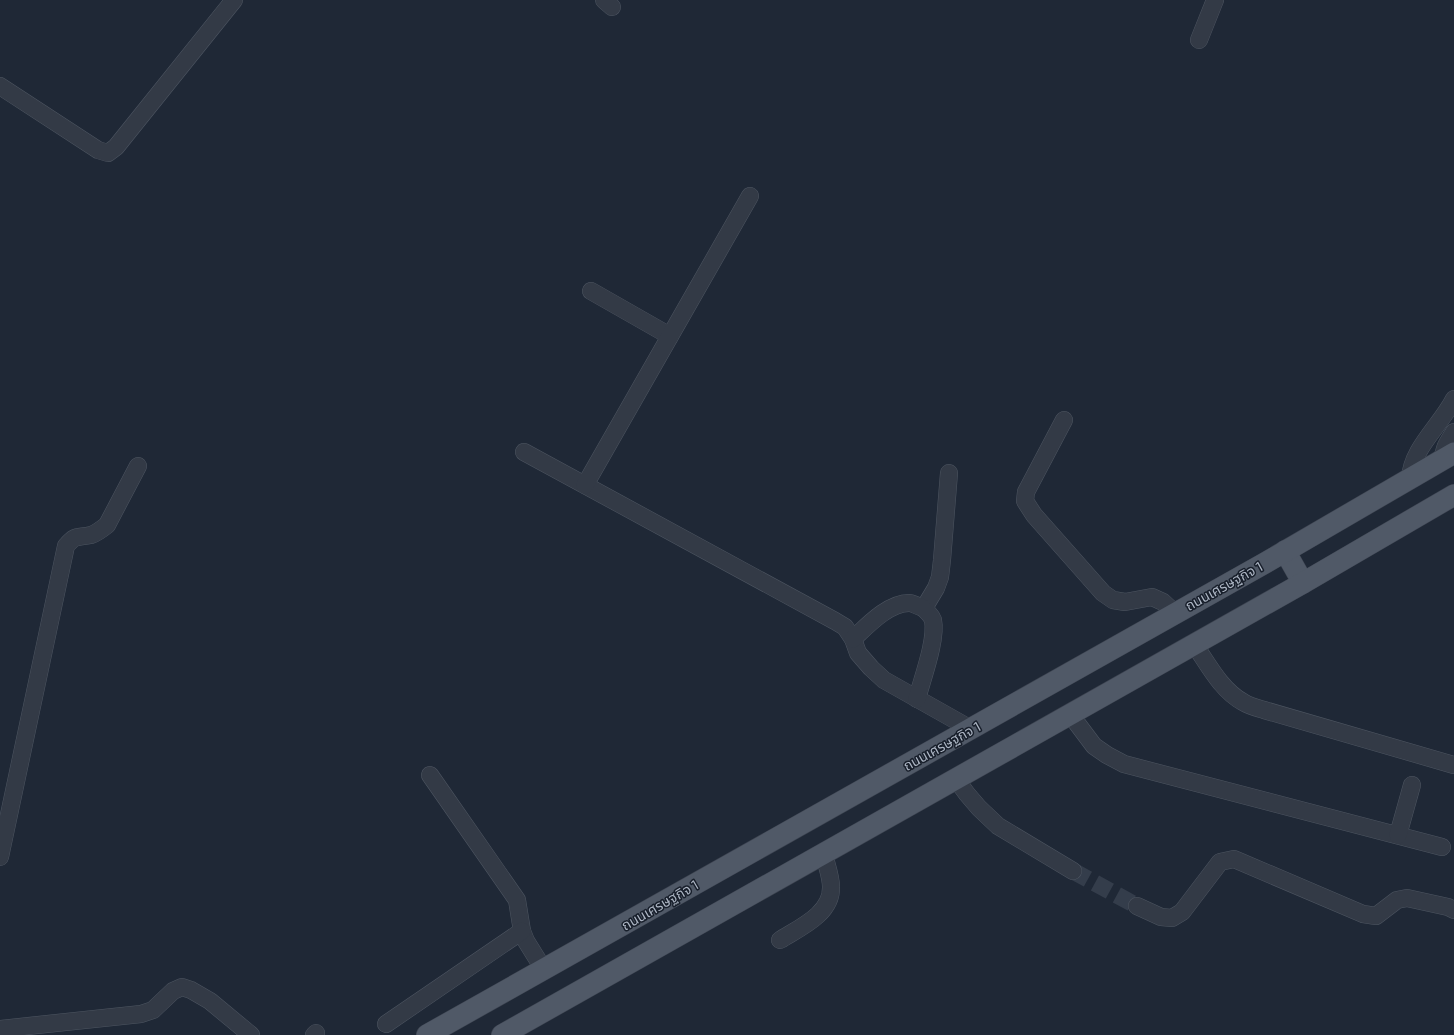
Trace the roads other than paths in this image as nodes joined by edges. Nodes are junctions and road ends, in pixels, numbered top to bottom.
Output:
1 (234, 0) edge
2 (1215, 0) edge
3 (1199, 40) dead end
4 (0, 86) edge
5 (750, 196) dead end
6 (591, 291) dead end
7 (670, 336) junction
8 (1454, 398) edge
9 (1064, 420) dead end
10 (1454, 432) edge
11 (524, 452) dead end
12 (1448, 456) edge
13 (138, 466) dead end
14 (949, 473) dead end
15 (1410, 479) junction
16 (586, 485) junction
17 (1454, 495) edge
18 (1285, 551) junction
19 (1303, 583) junction
20 (924, 608) junction
21 (1176, 614) junction
22 (853, 639) junction
23 (1194, 644) junction
24 (917, 699) junction
25 (1070, 714) junction
26 (971, 729) junction
27 (1454, 764) edge
28 (430, 775) dead end
29 (956, 779) junction
30 (1412, 785) dead end
31 (1398, 835) junction
32 (1442, 847) dead end
33 (824, 854) junction
34 (0, 857) edge
35 (1073, 871) tunnel mouth
36 (1137, 906) tunnel mouth
37 (1454, 910) edge
38 (522, 931) junction
39 (780, 940) dead end
40 (544, 970) junction
41 (386, 1024) dead end
42 (0, 1029) edge
43 (251, 1035) edge
44 (428, 1035) edge
45 (502, 1035) edge

1 - 4 street
2 - 3 street
5 - 7 street
6 - 7 street
7 - 16 street
8 - 15 street
9 - 21 street
10 - 12 street
11 - 16 street
12 - 15 main road, ถนนเศรษฐกิจ 1
13 - 34 street
14 - 20 street
15 - 18 main road, ถนนเศรษฐกิจ 1
16 - 22 street
17 - 19 main road
18 - 19 main road
18 - 21 main road, ถนนเศรษฐกิจ 1
19 - 23 main road
20 - 22 street
20 - 24 street
21 - 26 main road, ถนนเศรษฐกิจ 1
22 - 24 street
23 - 25 main road
23 - 27 street
24 - 26 street
25 - 29 main road
25 - 31 street
26 - 40 main road, ถนนเศรษฐกิจ 1
28 - 38 street
29 - 33 main road
29 - 35 street
30 - 31 street
31 - 32 street
33 - 39 street
33 - 45 main road
36 - 37 street
38 - 40 street
38 - 41 street
40 - 44 main road, ถนนเศรษฐกิจ 1
42 - 43 street

